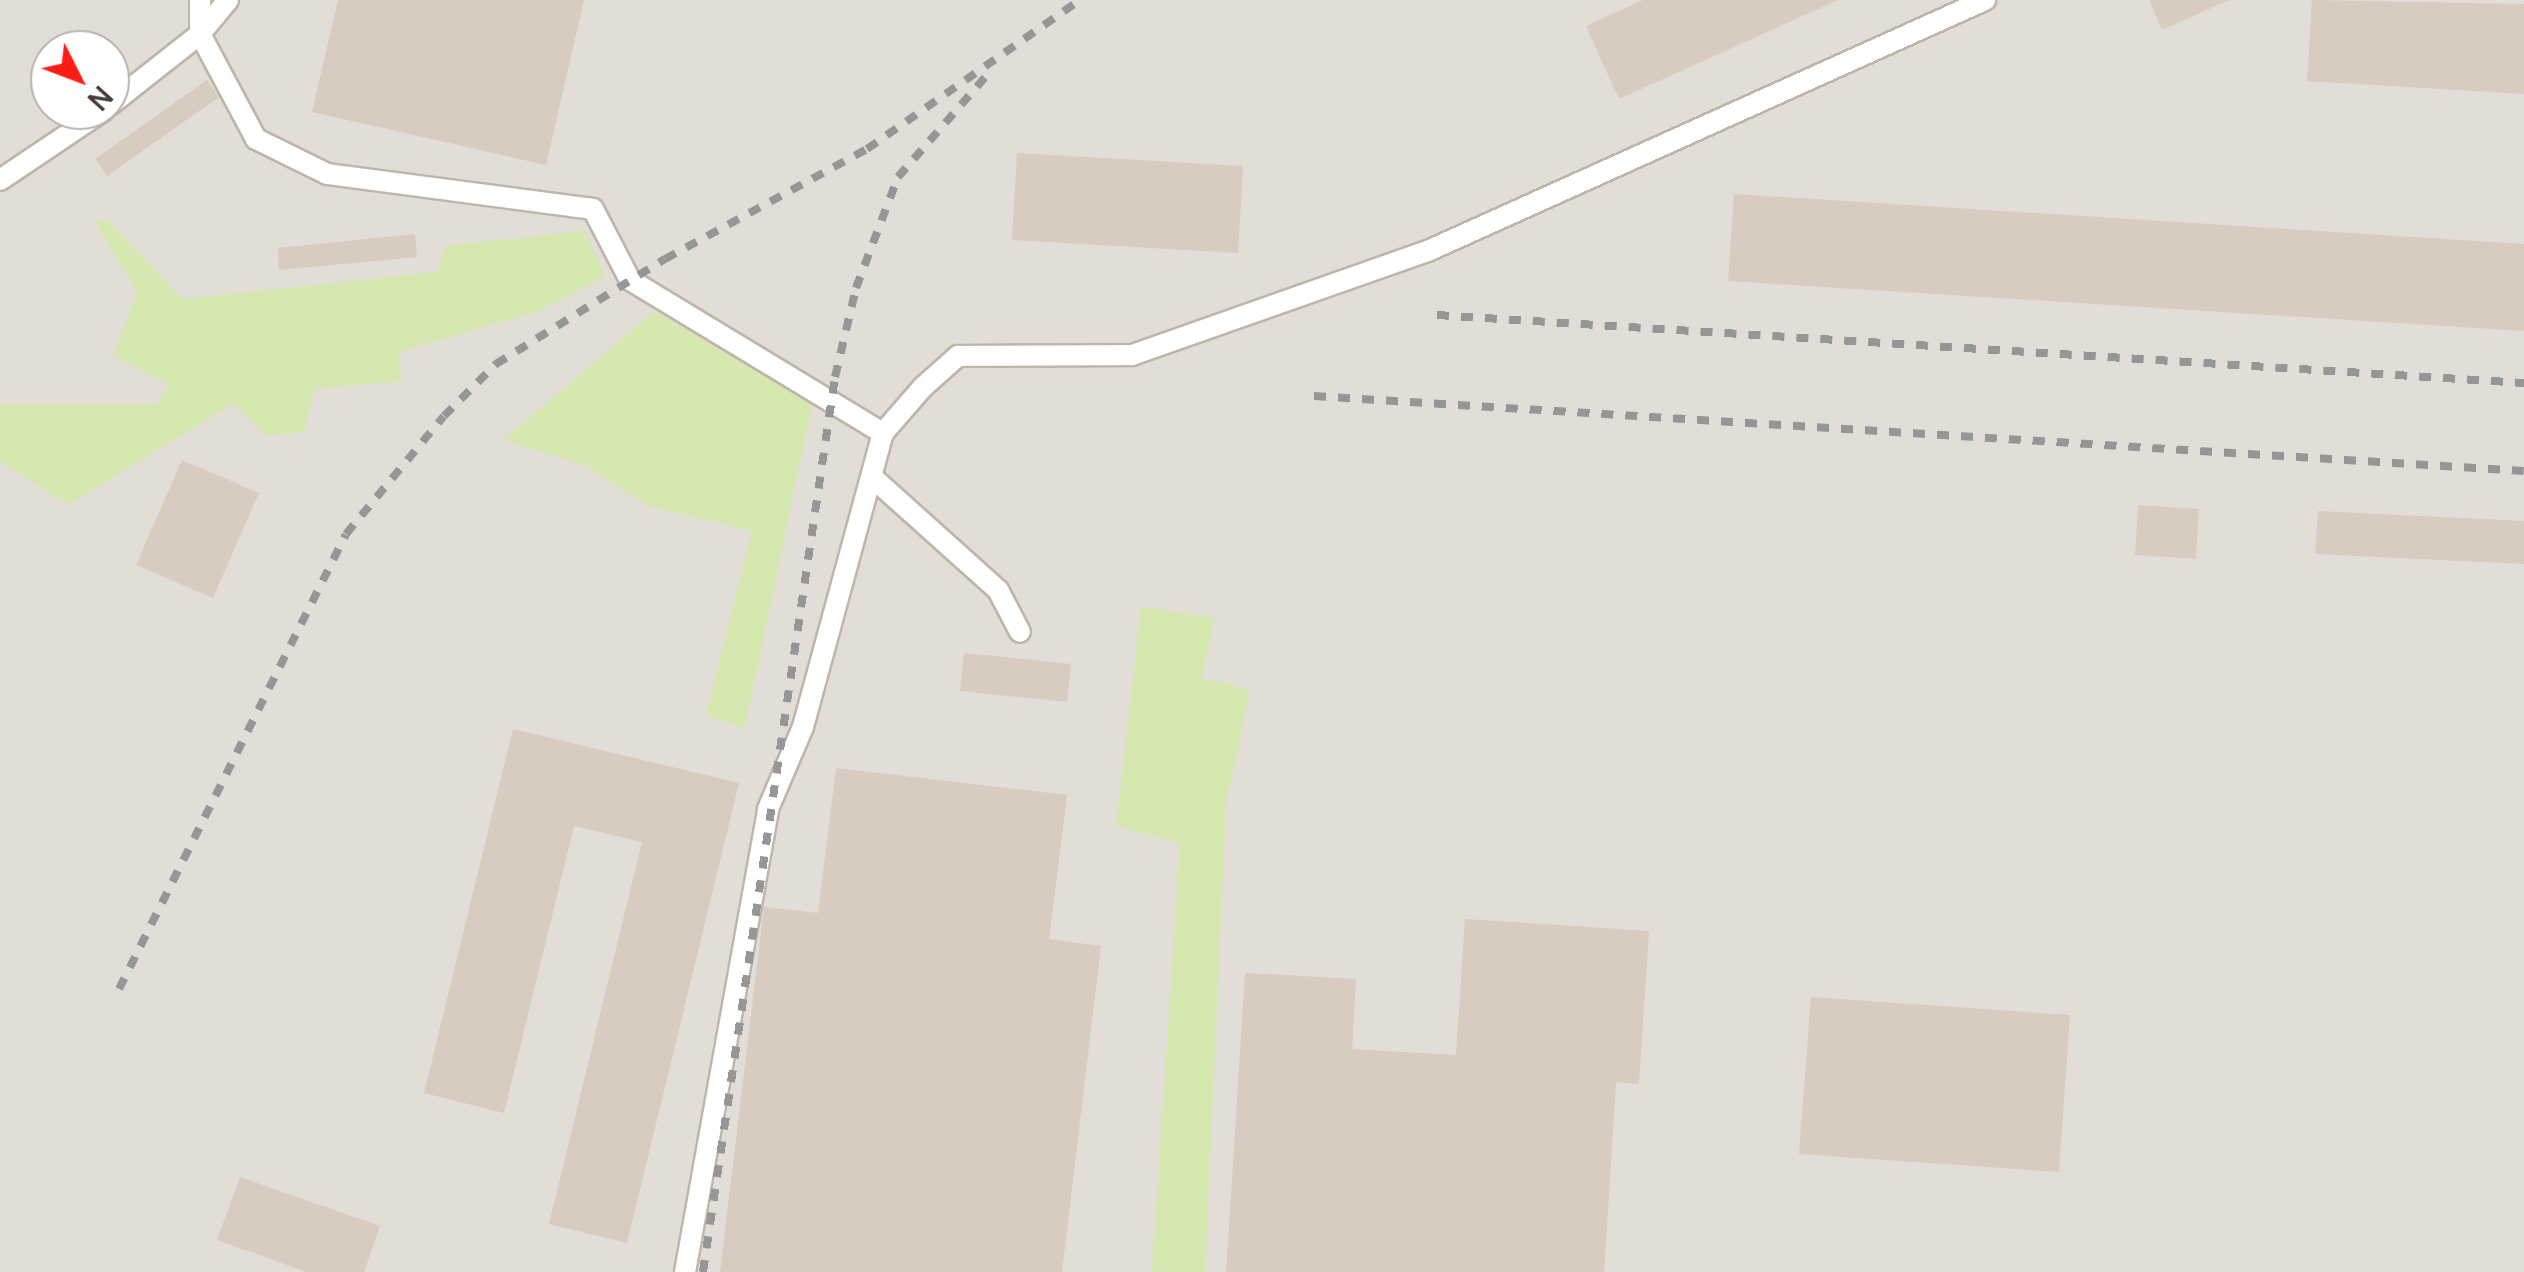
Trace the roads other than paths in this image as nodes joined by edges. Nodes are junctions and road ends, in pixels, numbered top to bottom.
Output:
1 (200, 0) edge
2 (228, 0) edge
3 (1985, 0) edge
4 (200, 34) junction
5 (130, 89) edge
6 (74, 130) edge
7 (0, 180) edge
8 (883, 433) junction
9 (872, 476) junction
10 (1020, 632) dead end
11 (685, 1272) edge

1 - 4 lane
2 - 4 lane
3 - 8 lane
4 - 5 lane
4 - 8 lane
6 - 7 lane
8 - 9 lane
9 - 10 lane
9 - 11 lane

